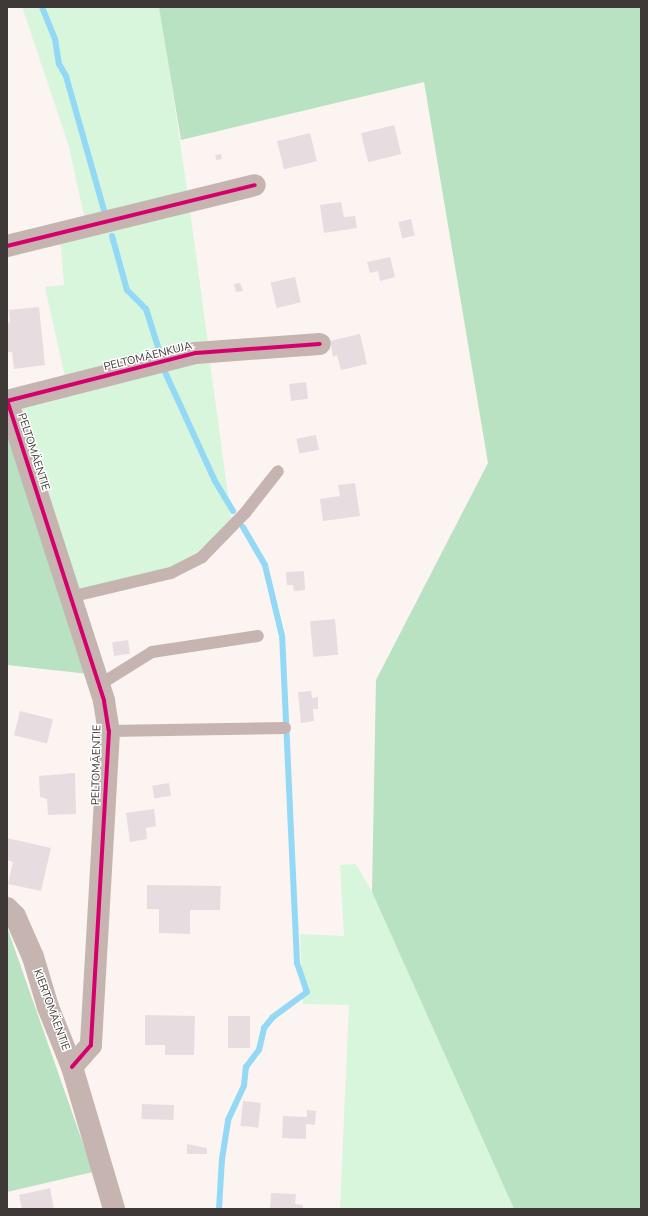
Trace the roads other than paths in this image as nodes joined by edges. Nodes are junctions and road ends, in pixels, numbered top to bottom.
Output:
1 (255, 185) dead end
2 (7, 246) edge
3 (320, 344) dead end
4 (7, 401) edge
5 (278, 471) dead end
6 (70, 597) junction
7 (258, 636) dead end
8 (99, 685) junction
9 (285, 728) dead end
10 (109, 732) junction
11 (7, 908) edge
12 (72, 1066) junction
13 (114, 1209) edge

1 - 2 street
3 - 4 street, PELTOMÄENKUJA
4 - 6 street, PELTOMÄENTIE
5 - 6 lane
6 - 8 street, PELTOMÄENTIE
7 - 8 lane
8 - 10 street, PELTOMÄENTIE
9 - 10 lane
10 - 12 street, PELTOMÄENTIE
11 - 12 street, KIERTOMÄENTIE
12 - 13 street, KIERTOMÄENTIE

